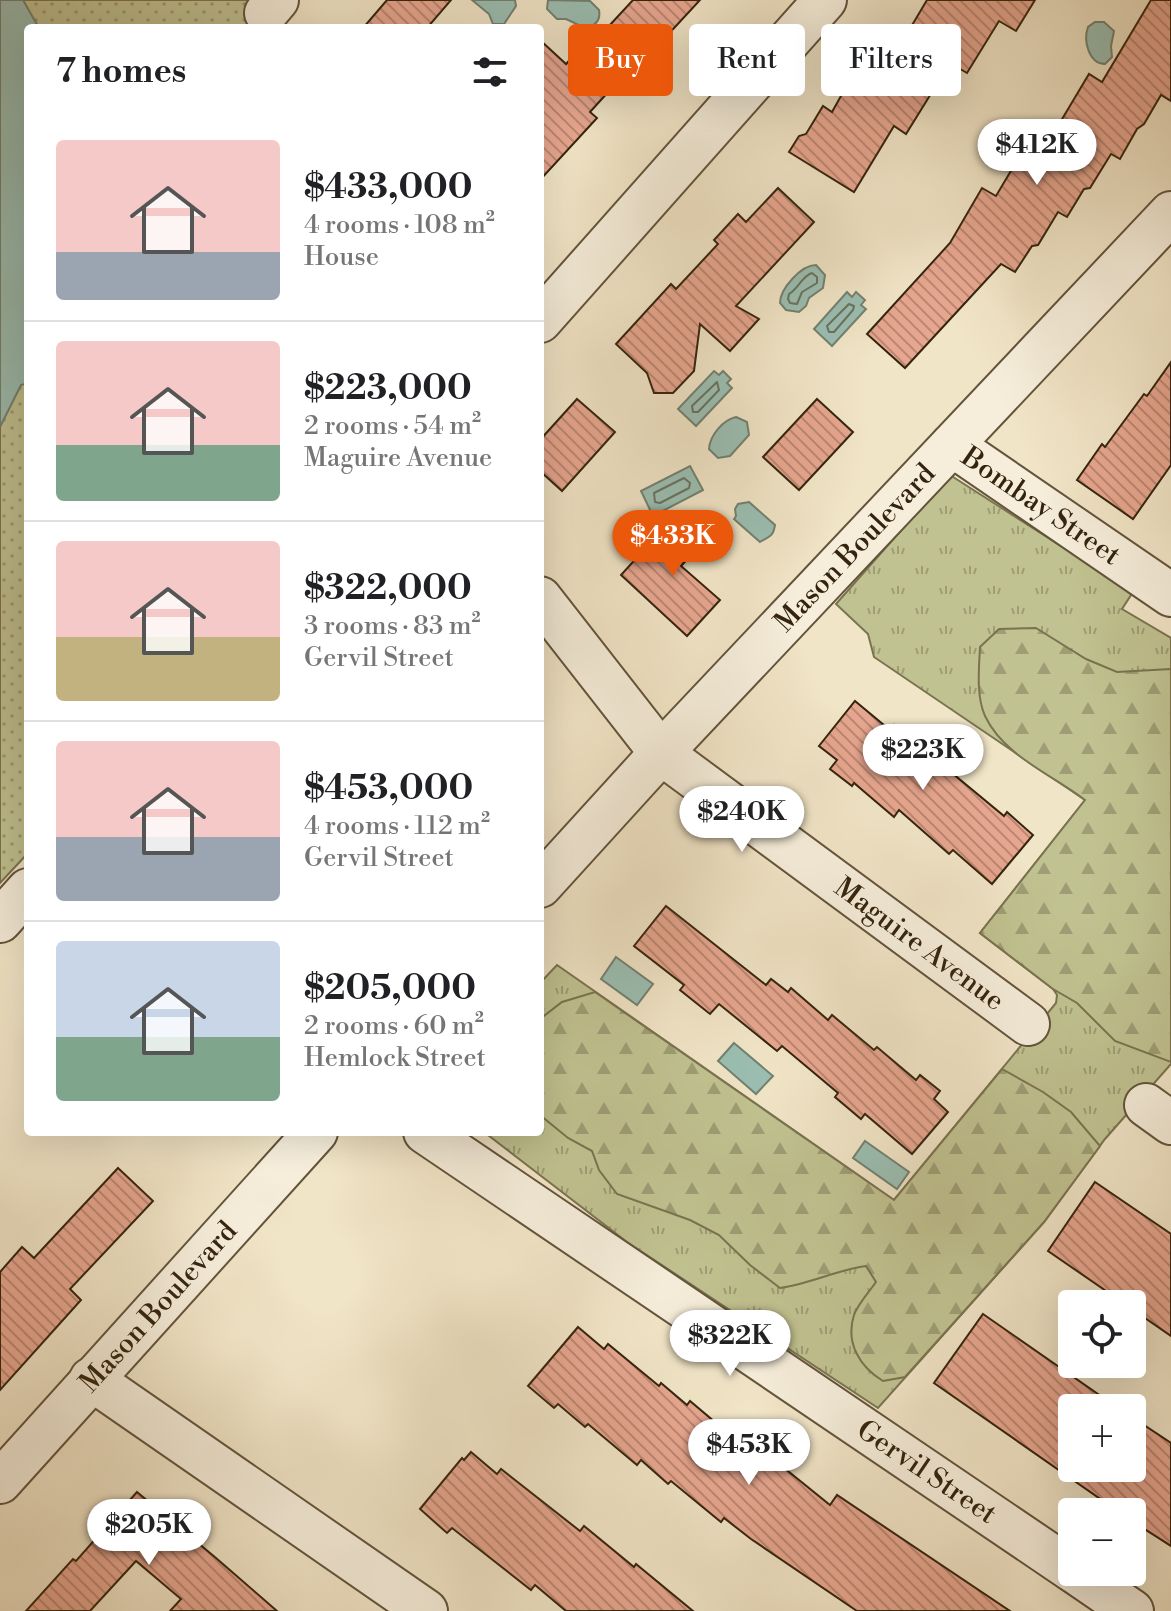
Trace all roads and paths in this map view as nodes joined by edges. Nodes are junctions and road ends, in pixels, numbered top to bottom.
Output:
1 (825, 0) edge
2 (1171, 213) edge
3 (544, 316) edge
4 (952, 445) junction
5 (1171, 595) edge
6 (544, 603) edge
7 (661, 753) junction
8 (544, 882) edge
9 (24, 894) edge
10 (0, 921) edge
11 (1028, 1024) dead end
12 (312, 1136) edge
13 (431, 1136) edge
14 (91, 1379) junction
15 (0, 1482) edge
16 (1058, 1561) edge
17 (1095, 1586) edge
18 (426, 1611) edge
19 (1132, 1611) edge

1 - 3 street
2 - 4 street, Mason Boulevard
4 - 5 street, Bombay Street
4 - 7 street, Mason Boulevard
6 - 7 street, Maguire Avenue
7 - 8 street, Mason Boulevard
7 - 11 street, Maguire Avenue
9 - 10 street
12 - 14 street, Mason Boulevard
13 - 16 street, Gervil Street
14 - 15 street, Mason Boulevard
14 - 18 street
17 - 19 street, Gervil Street

